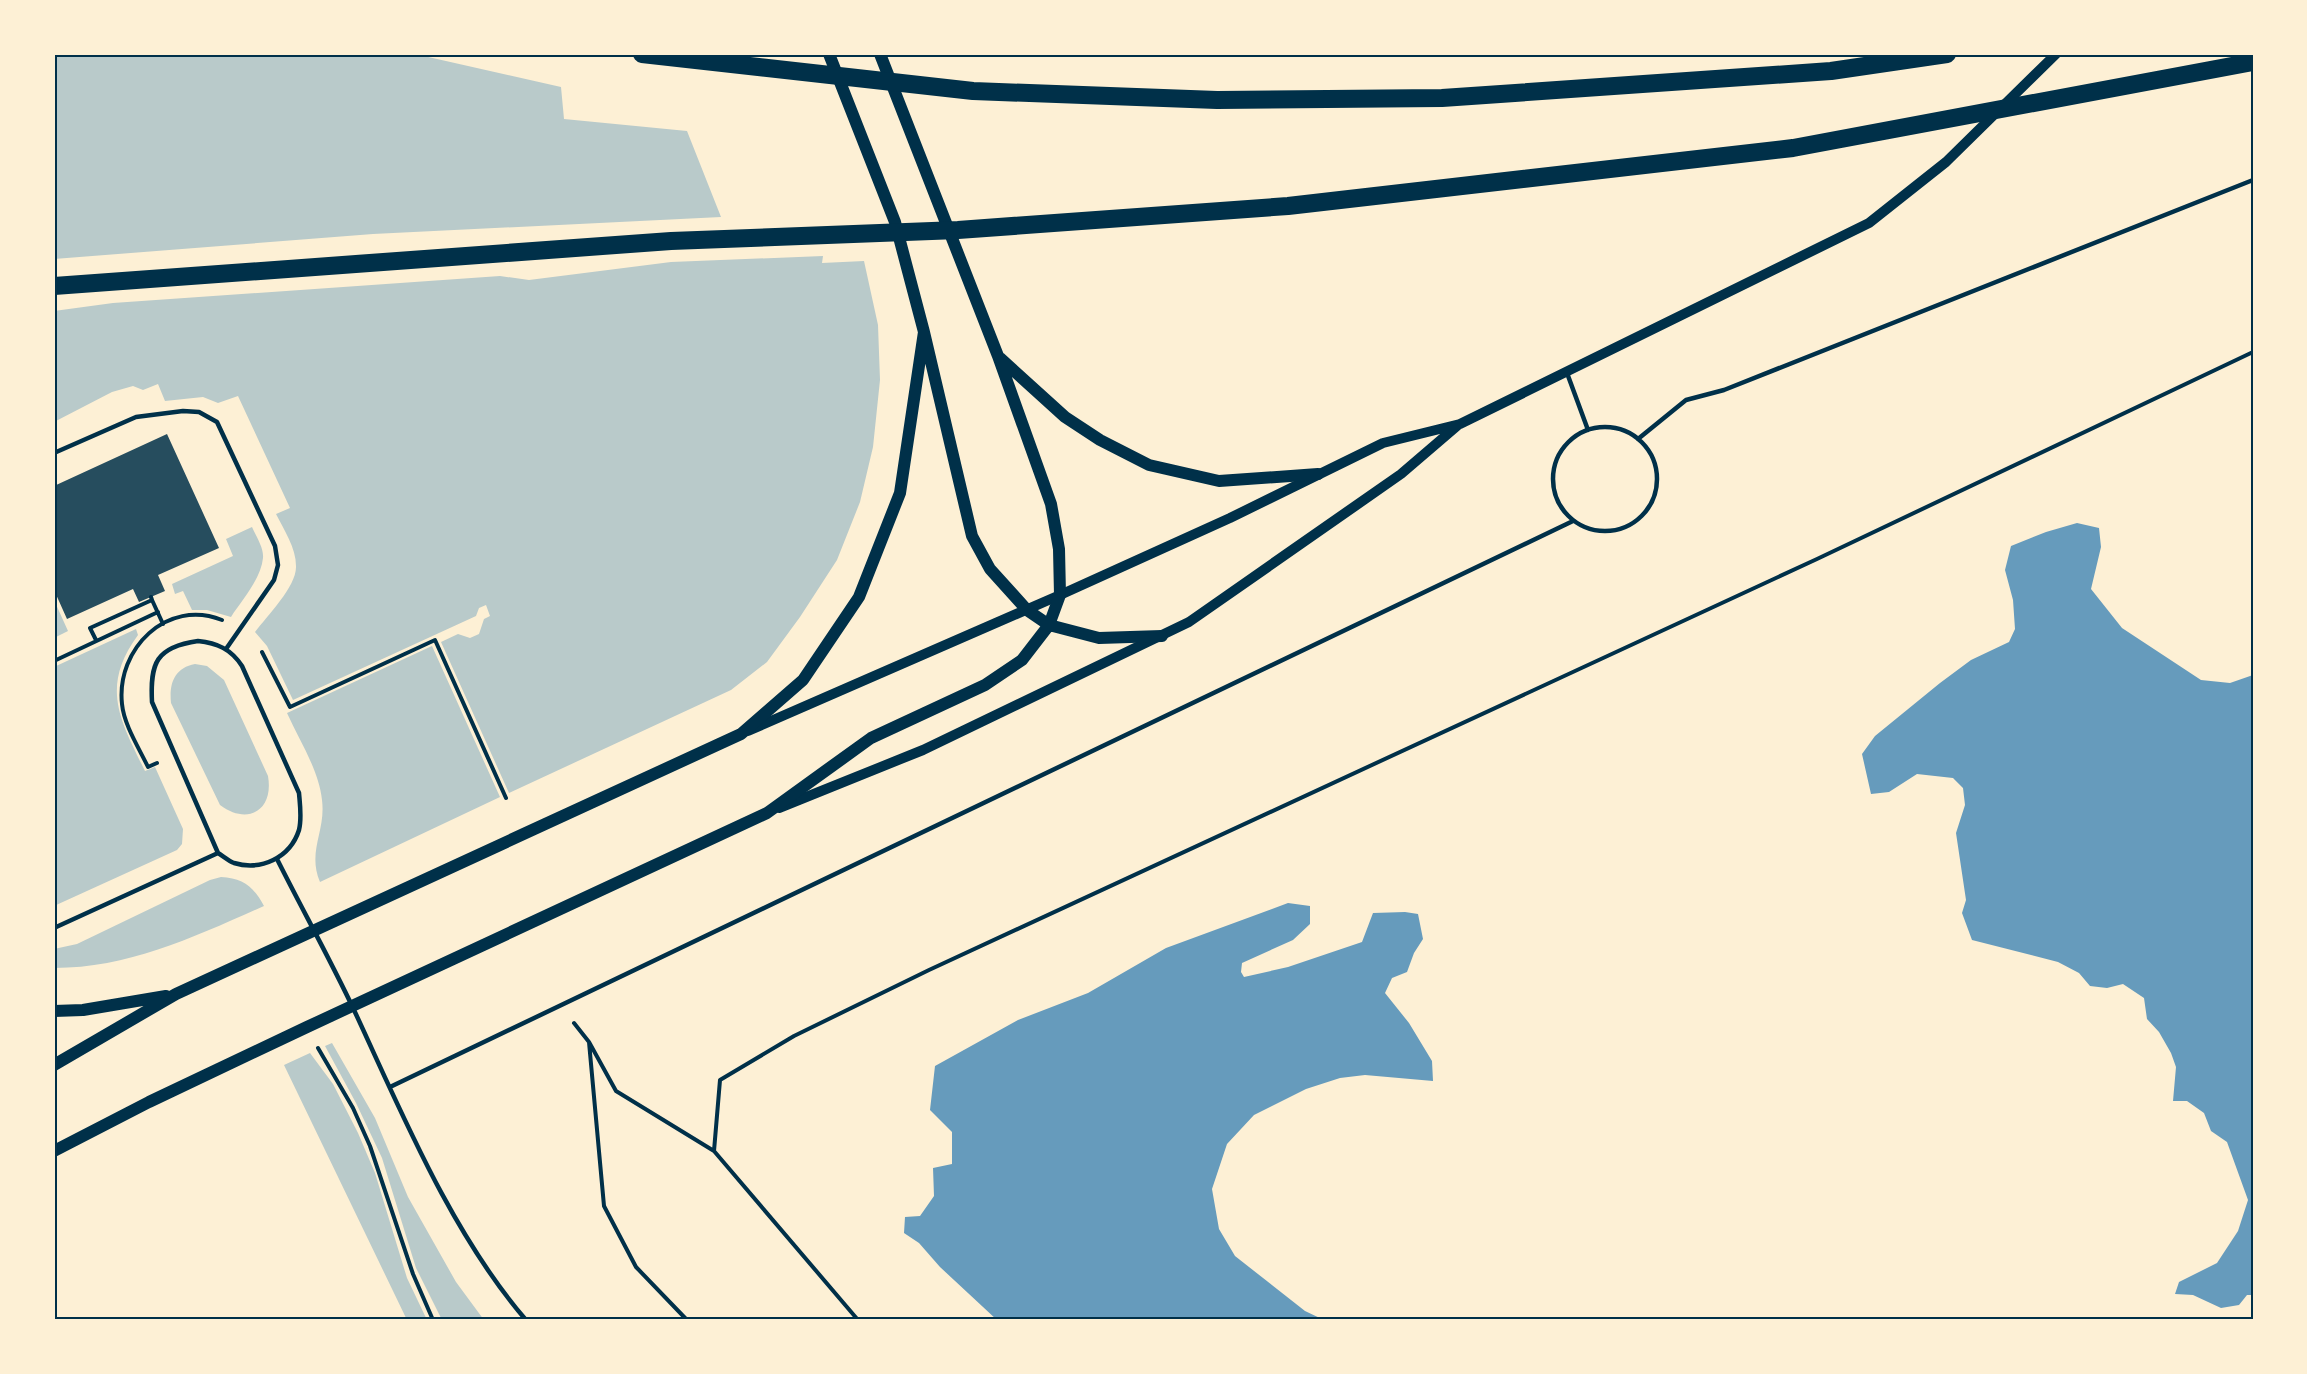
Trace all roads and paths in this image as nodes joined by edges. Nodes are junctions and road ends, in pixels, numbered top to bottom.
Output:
1 (642, 54) edge
2 (829, 54) edge
3 (880, 54) edge
4 (1947, 54) edge
5 (2056, 54) edge
6 (2253, 62) edge
7 (2253, 180) edge
8 (54, 286) edge
9 (924, 332) junction
10 (2253, 352) edge
11 (998, 356) junction
12 (1566, 372) junction
13 (1460, 424) junction
14 (1588, 430) junction
15 (1638, 440) junction
16 (54, 453) edge
17 (1318, 474) junction
18 (1574, 521) junction
19 (1060, 595) junction
20 (1027, 610) junction
21 (158, 612) junction
22 (163, 624) junction
23 (1050, 626) junction
24 (240, 629) junction
25 (1162, 636) junction
26 (96, 640) junction
27 (226, 649) junction
28 (54, 661) edge
29 (741, 734) junction
30 (173, 755) junction
31 (506, 798) dead end
32 (767, 813) junction
33 (218, 853) junction
34 (277, 859) junction
35 (54, 928) edge
36 (313, 930) junction
37 (176, 994) junction
38 (352, 1006) junction
39 (560, 1006) junction
40 (54, 1011) edge
41 (307, 1027) junction
42 (589, 1042) junction
43 (54, 1065) edge
44 (390, 1087) junction
45 (54, 1151) edge
46 (714, 1151) junction
47 (433, 1320) edge
48 (526, 1320) edge
49 (687, 1320) edge
50 (858, 1320) edge

1 - 4 highway
2 - 9 main road
3 - 11 main road
5 - 12 street
6 - 8 highway
7 - 15 lane
9 - 20 main road
9 - 29 main road
10 - 46 path
11 - 17 main road
11 - 19 main road
12 - 13 street
12 - 14 lane
13 - 17 street
13 - 25 street
14 - 15 lane
14 - 18 lane
15 - 18 lane
16 - 24 lane
17 - 19 street
18 - 39 lane
19 - 20 street
19 - 23 main road
20 - 23 main road
20 - 29 street
21 - 22 path
21 - 26 path
21 - 26 path
22 - 24 path
22 - 30 path
23 - 25 main road
23 - 32 main road
24 - 27 lane
24 - 31 path
25 - 32 street
26 - 28 path
27 - 30 lane
27 - 34 lane
29 - 36 main road
30 - 33 lane
32 - 38 main road
33 - 34 lane
33 - 35 lane
34 - 36 lane
36 - 37 main road
36 - 38 lane
37 - 40 main road
37 - 43 main road
38 - 41 main road
38 - 44 lane
39 - 42 path
39 - 44 lane
41 - 45 main road
41 - 47 path
42 - 46 path
42 - 49 path
44 - 48 lane
46 - 50 path

